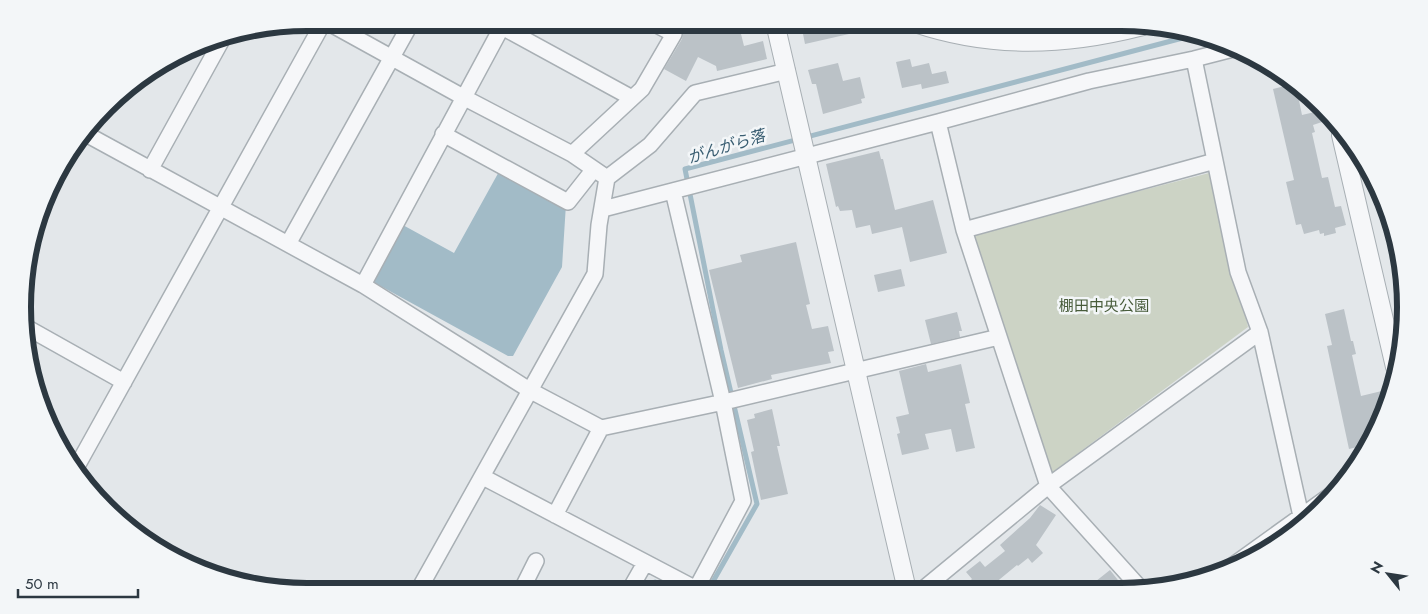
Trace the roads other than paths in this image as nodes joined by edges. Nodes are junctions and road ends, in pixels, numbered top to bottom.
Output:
1 (319, 31) edge
2 (345, 31) edge
3 (406, 31) edge
4 (500, 31) edge
5 (514, 31) edge
6 (675, 31) edge
7 (777, 31) edge
8 (940, 31) edge
9 (1117, 31) edge
10 (219, 46) edge
11 (1225, 51) edge
12 (391, 57) junction
13 (1194, 59) junction
14 (787, 71) junction
15 (462, 97) junction
16 (632, 98) junction
17 (938, 122) junction
18 (443, 134) junction
19 (90, 136) edge
20 (1343, 143) edge
21 (804, 145) junction
22 (572, 154) junction
23 (1215, 161) junction
24 (594, 169) junction
25 (150, 170) junction
26 (607, 178) junction
27 (673, 191) junction
28 (221, 208) junction
29 (603, 209) junction
30 (964, 230) junction
31 (288, 244) junction
32 (363, 285) junction
33 (33, 331) edge
34 (1260, 332) junction
35 (999, 337) junction
36 (1392, 354) edge
37 (856, 371) junction
38 (124, 382) junction
39 (531, 391) junction
40 (724, 402) junction
41 (601, 428) junction
42 (79, 462) edge
43 (482, 477) junction
44 (1048, 486) junction
45 (555, 515) junction
46 (1301, 516) edge
47 (536, 561) dead end
48 (645, 563) junction
49 (1135, 582) edge
50 (422, 583) edge
51 (524, 583) edge
52 (634, 583) edge
53 (684, 583) edge
54 (701, 583) edge
55 (905, 583) edge
56 (930, 583) edge

1 - 28 street
2 - 12 street
3 - 12 street
4 - 15 street
5 - 16 street
6 - 16 street
7 - 14 street
8 - 9 street
10 - 25 street
11 - 13 street
12 - 15 street
12 - 31 street
13 - 17 street
13 - 23 street
14 - 21 street
14 - 26 street
15 - 18 street
15 - 22 street
16 - 22 street
17 - 21 street
17 - 30 street
18 - 24 street
18 - 32 street
19 - 25 street
20 - 36 street
21 - 27 street
21 - 37 street
22 - 24 street
23 - 30 street
23 - 34 street
24 - 26 street
25 - 28 street
26 - 29 street
27 - 29 street
27 - 40 street
28 - 31 street
28 - 38 street
29 - 39 street
30 - 35 street
31 - 32 street
32 - 39 street
33 - 38 street
34 - 44 street
34 - 46 street
35 - 37 street
35 - 44 street
37 - 40 street
37 - 55 street
38 - 42 street
39 - 41 street
39 - 43 street
40 - 41 street
40 - 54 street
41 - 45 street
43 - 45 street
43 - 50 street
44 - 49 street
44 - 56 street
45 - 48 street
47 - 51 street
48 - 52 street
48 - 53 street

